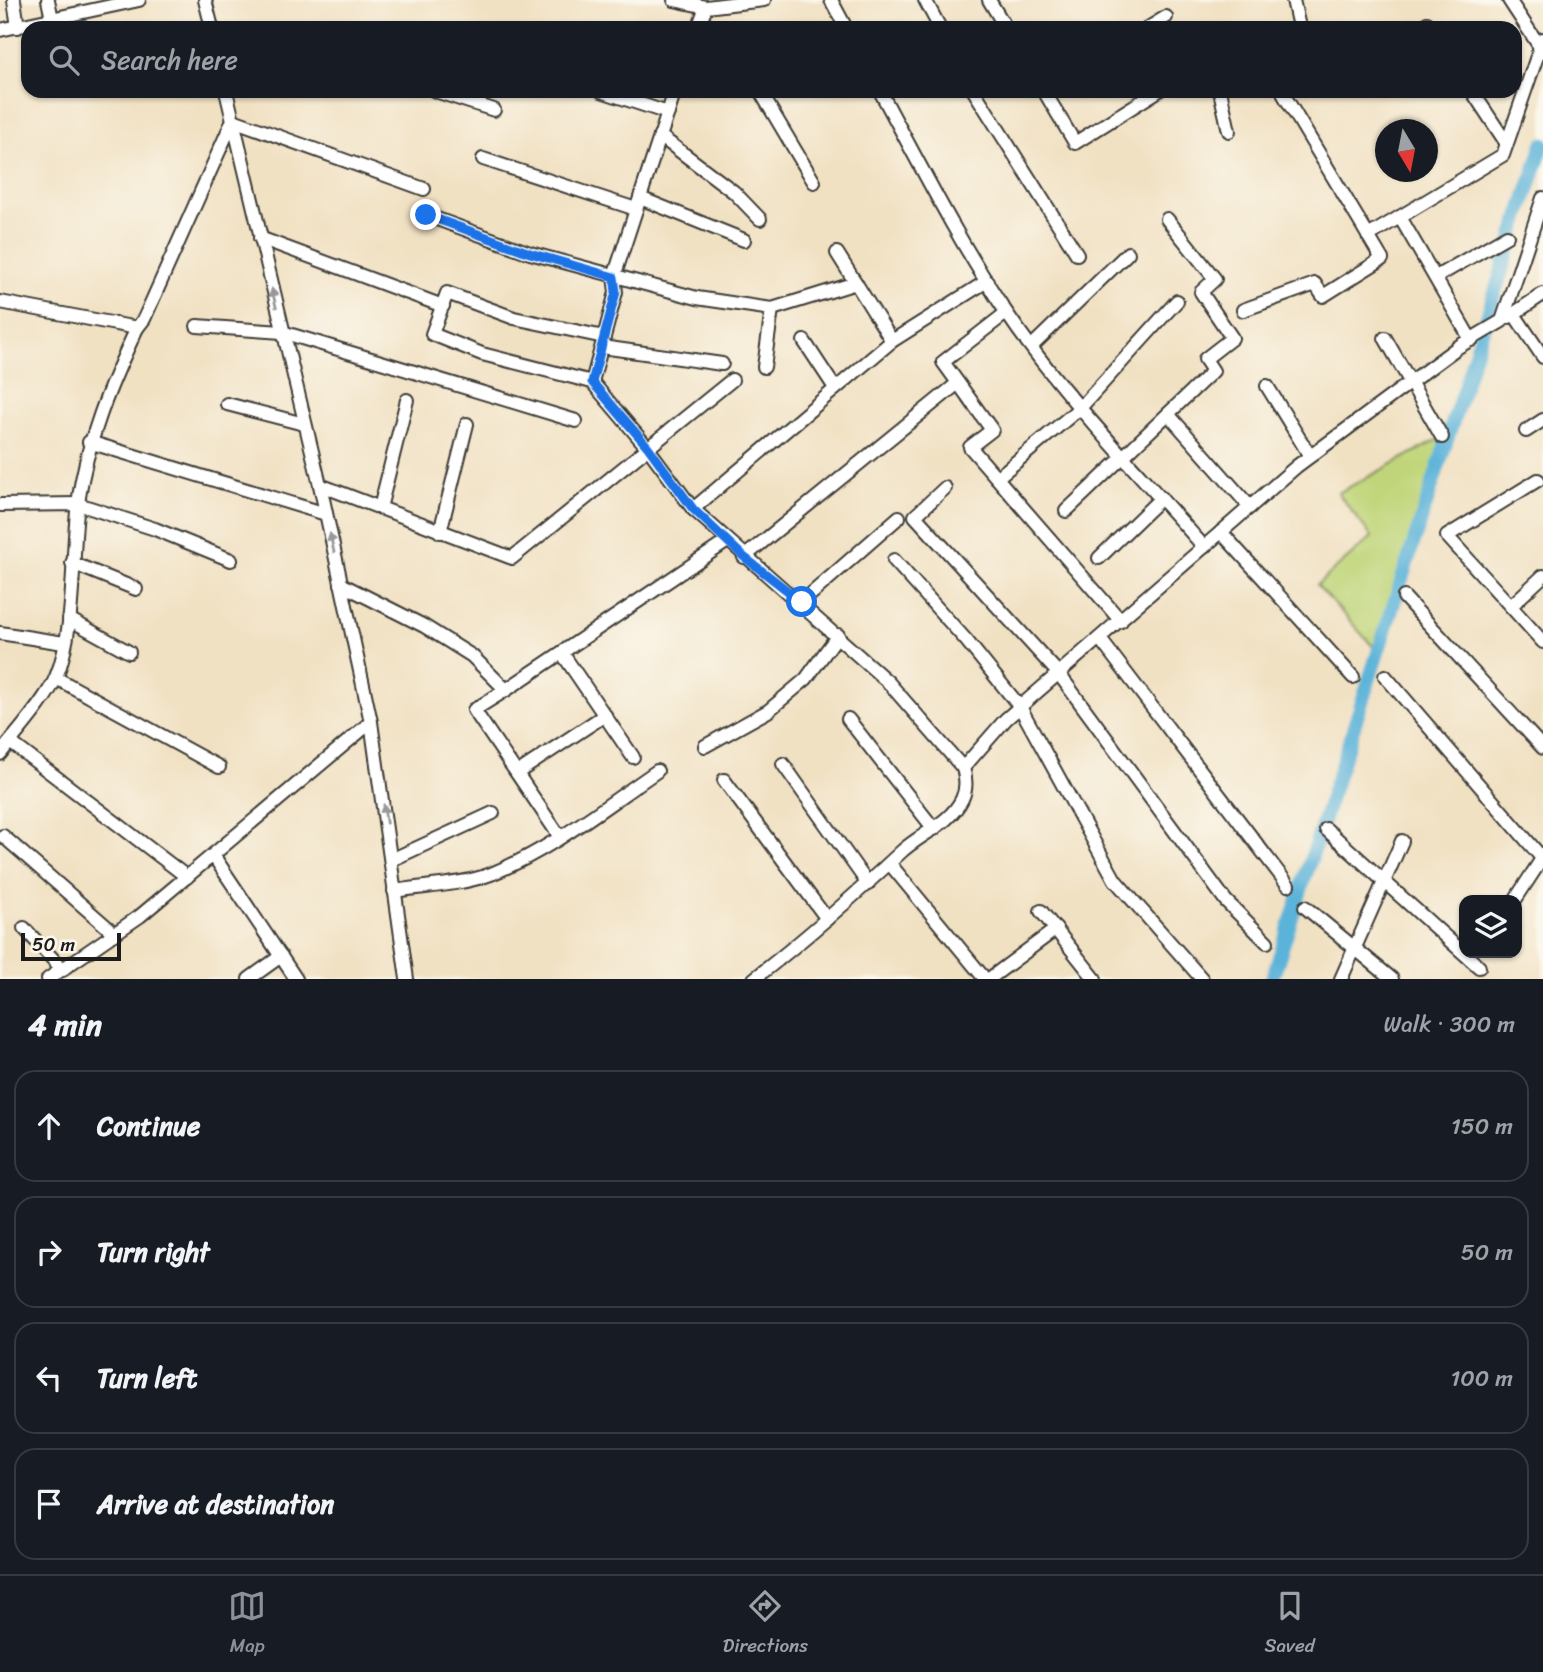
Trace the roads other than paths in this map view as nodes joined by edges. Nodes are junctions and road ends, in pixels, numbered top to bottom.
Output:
1 (14, 0) edge
2 (48, 0) edge
3 (139, 0) edge
4 (205, 0) edge
5 (674, 0) edge
6 (764, 0) edge
7 (831, 0) edge
8 (925, 0) edge
9 (989, 0) edge
10 (1293, 0) edge
11 (1509, 0) edge
12 (114, 3) edge
13 (730, 3) edge
14 (706, 7) junction
15 (1166, 17) dead end
16 (52, 19) junction
17 (44, 21) edge
18 (210, 21) edge
19 (701, 21) edge
20 (842, 21) edge
21 (936, 21) edge
22 (1002, 21) edge
23 (1159, 21) edge
24 (1298, 21) edge
25 (21, 26) edge
26 (18, 27) junction
27 (0, 30) edge
28 (1542, 43) edge
29 (228, 98) edge
30 (457, 98) edge
31 (622, 98) edge
32 (673, 98) edge
33 (764, 98) edge
34 (884, 98) edge
35 (978, 98) edge
36 (1048, 98) edge
37 (1147, 98) edge
38 (1222, 98) edge
39 (1285, 98) edge
40 (1477, 98) edge
41 (494, 110) dead end
42 (668, 113) junction
43 (233, 120) junction
44 (1229, 131) dead end
45 (660, 136) junction
46 (1507, 144) junction
47 (483, 159) dead end
48 (814, 182) dead end
49 (424, 189) dead end
50 (1543, 198) edge
51 (638, 203) junction
52 (426, 215) dead end
53 (1400, 217) junction
54 (760, 219) dead end
55 (1167, 219) dead end
56 (1368, 236) junction
57 (1507, 236) dead end
58 (260, 239) junction
59 (744, 240) dead end
60 (837, 253) dead end
61 (1128, 253) dead end
62 (1077, 254) dead end
63 (614, 277) junction
64 (1436, 277) junction
65 (987, 281) junction
66 (856, 283) junction
67 (1543, 293) edge
68 (1177, 301) dead end
69 (0, 302) edge
70 (443, 306) junction
71 (772, 309) junction
72 (1243, 310) dead end
73 (1006, 313) junction
74 (1514, 314) junction
75 (1501, 322) junction
76 (197, 326) dead end
77 (137, 328) junction
78 (282, 332) junction
79 (1385, 338) dead end
80 (1471, 340) junction
81 (804, 341) dead end
82 (892, 341) junction
83 (603, 342) junction
84 (1032, 346) junction
85 (1543, 356) edge
86 (722, 364) dead end
87 (764, 367) dead end
88 (732, 380) dead end
89 (592, 382) junction
90 (1411, 382) junction
91 (958, 383) junction
92 (1267, 386) dead end
93 (835, 388) junction
94 (408, 400) dead end
95 (227, 404) dead end
96 (1082, 407) junction
97 (1168, 414) junction
98 (1543, 420) edge
99 (576, 421) dead end
100 (467, 424) dead end
101 (303, 425) junction
102 (1526, 432) dead end
103 (1442, 437) dead end
104 (89, 442) junction
105 (648, 447) junction
106 (1124, 456) junction
107 (1310, 456) junction
108 (998, 478) junction
109 (1538, 480) dead end
110 (320, 485) junction
111 (945, 488) dead end
112 (1161, 498) junction
113 (78, 504) junction
114 (0, 505) edge
115 (1250, 507) junction
116 (380, 508) junction
117 (693, 509) junction
118 (1066, 512) dead end
119 (326, 514) junction
120 (899, 517) dead end
121 (440, 532) junction
122 (1221, 532) junction
123 (726, 542) junction
124 (1204, 547) junction
125 (744, 557) junction
126 (1100, 558) dead end
127 (231, 559) dead end
128 (894, 560) dead end
129 (72, 563) junction
130 (1543, 576) edge
131 (341, 584) junction
132 (136, 589) dead end
133 (1404, 597) dead end
134 (802, 602) junction
135 (1511, 606) junction
136 (69, 619) junction
137 (1121, 621) junction
138 (0, 633) edge
139 (838, 635) junction
140 (1100, 639) junction
141 (1543, 642) edge
142 (64, 643) junction
143 (129, 652) dead end
144 (562, 653) junction
145 (1059, 674) junction
146 (1385, 676) dead end
147 (1353, 677) dead end
148 (56, 678) junction
149 (506, 690) junction
150 (1020, 707) junction
151 (605, 716) junction
152 (848, 719) dead end
153 (371, 722) junction
154 (10, 742) junction
155 (705, 746) dead end
156 (1543, 748) edge
157 (0, 754) edge
158 (633, 757) dead end
159 (783, 764) dead end
160 (219, 767) dead end
161 (963, 768) junction
162 (657, 771) dead end
163 (517, 773) junction
164 (724, 780) dead end
165 (493, 813) dead end
166 (934, 829) junction
167 (1326, 830) dead end
168 (3, 836) dead end
169 (559, 837) junction
170 (1402, 841) dead end
171 (213, 855) junction
172 (1543, 857) edge
173 (391, 860) junction
174 (890, 864) junction
175 (187, 877) junction
176 (1384, 883) junction
177 (868, 884) junction
178 (1288, 885) dead end
179 (394, 891) junction
180 (1517, 895) edge
181 (1305, 907) dead end
182 (1041, 911) dead end
183 (827, 919) junction
184 (24, 928) dead end
185 (1056, 929) junction
186 (115, 934) junction
187 (1267, 942) dead end
188 (1355, 948) junction
189 (281, 956) junction
190 (1479, 967) dead end
191 (63, 970) junction
192 (405, 978) edge
193 (48, 979) edge
194 (249, 979) edge
195 (296, 979) edge
196 (754, 979) edge
197 (987, 979) edge
198 (1095, 979) edge
199 (1202, 979) edge
200 (1341, 979) edge
201 (1392, 979) edge

1 - 26 street
2 - 16 street
3 - 12 street
4 - 18 street
5 - 14 street
6 - 13 street
7 - 20 street
8 - 21 street
9 - 22 street
10 - 24 street
11 - 28 street
12 - 16 street
13 - 14 street
14 - 19 street
15 - 23 street
16 - 17 street
25 - 26 street
26 - 27 street
28 - 46 street
29 - 43 street
30 - 41 street
31 - 42 street
32 - 42 street
33 - 48 street
34 - 65 street
35 - 62 street
36 - 37 street
38 - 44 street
39 - 56 street
40 - 46 street
42 - 45 street
43 - 49 street
43 - 58 street
43 - 77 street
45 - 51 street
45 - 54 street
46 - 53 street
47 - 51 street
50 - 75 street
51 - 59 street
51 - 63 street
52 - 63 street
53 - 56 street
53 - 64 street
55 - 97 street
56 - 72 street
57 - 64 street
58 - 70 street
78 -> 58 street
60 - 66 street
61 - 84 street
63 - 71 street
63 - 83 street
64 - 80 street
65 - 73 street
65 - 82 street
66 - 71 street
66 - 82 street
67 - 74 street
68 - 96 street
69 - 77 street
70 - 83 street
70 - 89 street
71 - 87 street
73 - 84 street
73 - 91 street
74 - 75 street
74 - 85 street
75 - 80 street
76 - 78 street
77 - 104 street
78 - 99 street
78 - 101 street
79 - 90 street
80 - 90 street
81 - 93 street
82 - 93 street
83 - 86 street
83 - 89 street
84 - 96 street
88 - 105 street
89 - 105 street
90 - 103 street
90 - 107 street
91 - 108 street
91 - 125 street
92 - 107 street
93 - 117 street
94 - 116 street
95 - 101 street
96 - 106 street
96 - 108 street
97 - 106 street
97 - 115 street
98 - 102 street
100 - 121 street
101 - 110 street
104 - 113 street
104 - 119 street
105 - 117 street
105 - 121 street
106 - 112 street
106 - 118 street
107 - 115 street
108 - 137 street
109 - 135 street
110 - 116 street
110 - 119 street
111 - 145 street
112 - 124 street
112 - 126 street
113 - 114 street
113 - 127 street
113 - 129 street
115 - 122 street
116 - 121 street
117 - 123 street
131 -> 119 street
120 - 134 street
122 - 124 street
122 - 147 street
123 - 125 street
123 - 144 street
124 - 137 street
125 - 134 street
128 - 150 street
129 - 132 street
129 - 136 street
130 - 135 street
131 - 149 street
131 - 153 street
133 - 156 street
134 - 139 street
135 - 141 street
136 - 142 street
136 - 143 street
137 - 140 street
138 - 142 street
139 - 155 street
139 - 161 street
140 - 145 street
140 - 178 street
142 - 148 street
144 - 149 street
144 - 151 street
145 - 150 street
145 - 187 street
146 - 172 street
148 - 154 street
148 - 160 street
149 - 163 street
150 - 161 street
150 - 199 street
151 - 158 street
151 - 163 street
152 - 166 street
153 - 171 street
173 -> 153 street
154 - 157 street
154 - 175 street
159 - 177 street
161 - 166 street
162 - 169 street
163 - 169 street
164 - 183 street
165 - 173 street
166 - 174 street
167 - 176 street
168 - 186 street
169 - 179 street
170 - 176 street
171 - 175 street
171 - 189 street
172 - 180 street
173 - 179 street
174 - 177 street
174 - 197 street
175 - 186 street
176 - 188 street
176 - 190 street
177 - 183 street
179 - 192 street
181 - 188 street
182 - 185 street
183 - 196 street
184 - 191 street
185 - 197 street
185 - 198 street
186 - 191 street
188 - 200 street
188 - 201 street
189 - 194 street
189 - 195 street
191 - 193 street

